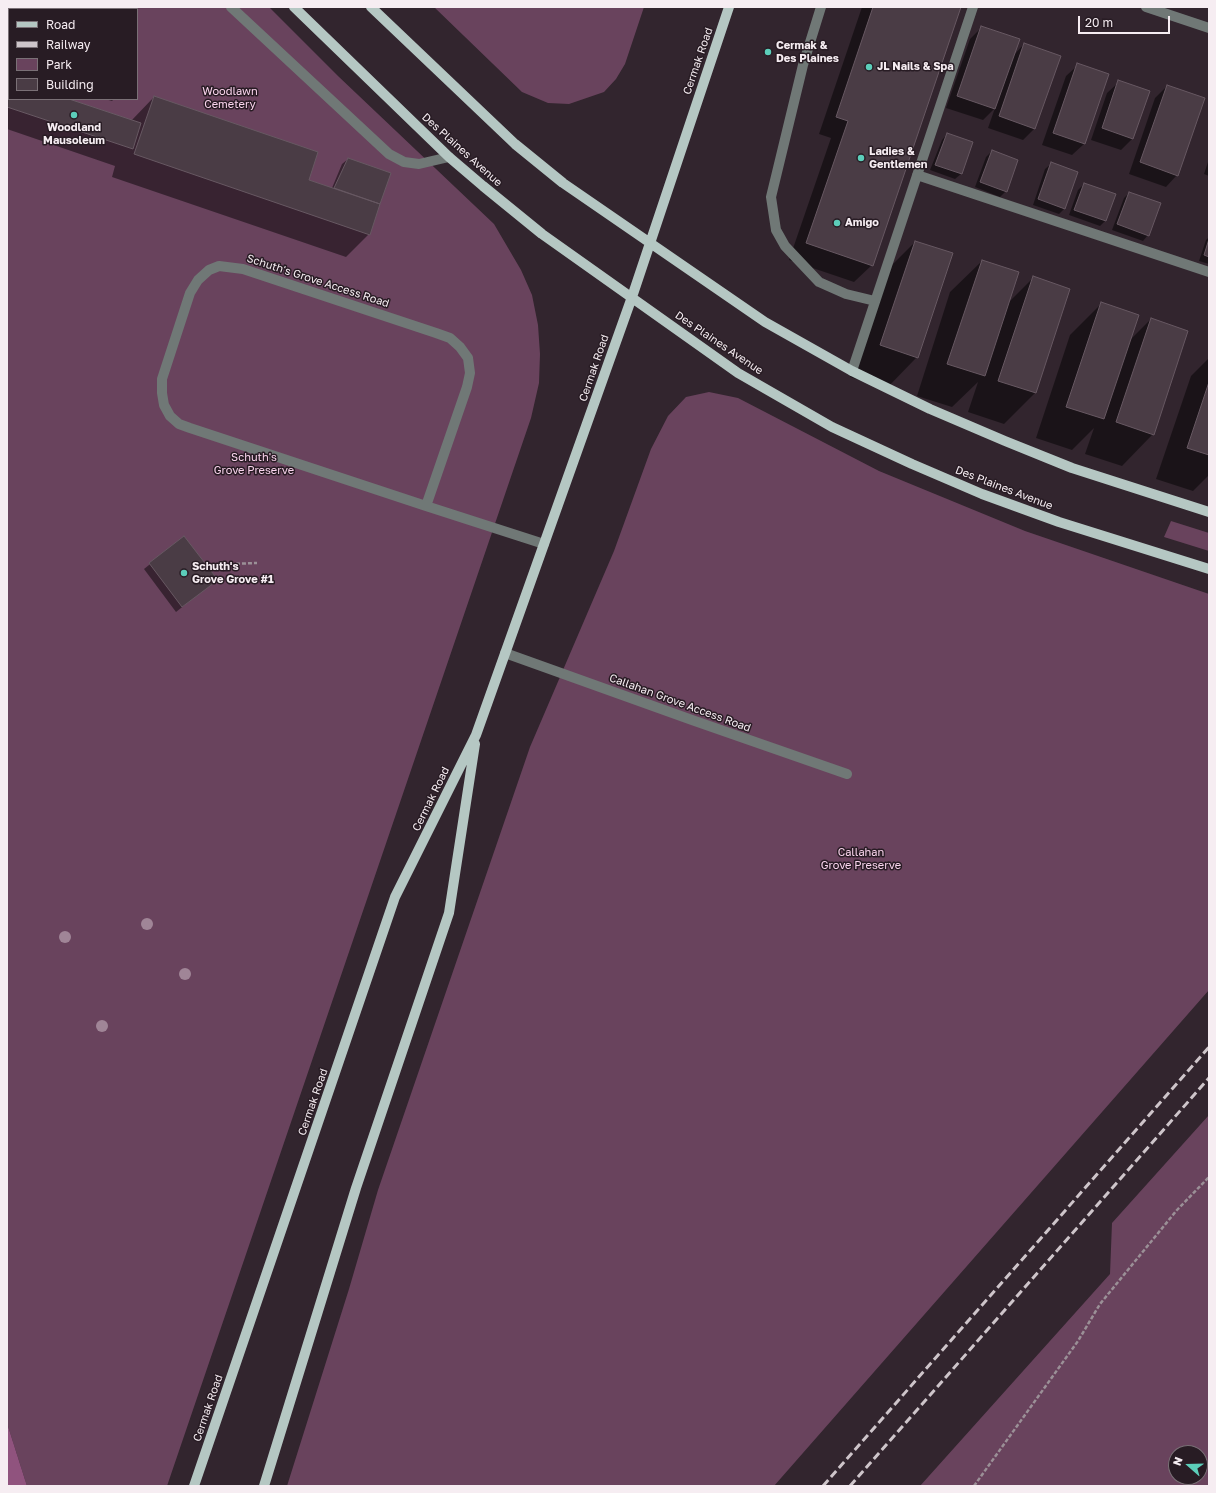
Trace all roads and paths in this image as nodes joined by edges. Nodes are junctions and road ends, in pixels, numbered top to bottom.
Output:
1 (231, 7) edge
2 (294, 7) edge
3 (371, 7) edge
4 (729, 7) edge
5 (821, 7) edge
6 (972, 7) edge
7 (1146, 7) edge
8 (1209, 28) edge
9 (449, 157) junction
10 (917, 175) junction
11 (649, 243) junction
12 (1209, 272) edge
13 (632, 297) junction
14 (875, 301) junction
15 (852, 371) junction
16 (426, 506) junction
17 (1209, 512) edge
18 (544, 544) junction
19 (257, 563) dead end
20 (206, 565) dead end
21 (1209, 569) edge
22 (505, 653) junction
23 (476, 734) junction
24 (847, 774) dead end
25 (1209, 1177) edge
26 (194, 1486) edge
27 (264, 1486) edge
28 (974, 1486) edge

1 - 9 street
2 - 9 main road, Des Plaines Avenue
3 - 11 main road
4 - 11 main road, Cermak Road
5 - 14 street
6 - 10 street
7 - 8 street
9 - 13 main road, Des Plaines Avenue
10 - 12 street
10 - 14 street
11 - 13 main road, Cermak Road
11 - 15 main road
13 - 18 main road, Cermak Road
13 - 21 main road, Des Plaines Avenue
14 - 15 street
15 - 17 main road
16 - 16 street, Schuth's Grove Access Road
16 - 18 street, Schuth's Grove Access Road
18 - 22 main road, Cermak Road
19 - 20 path
22 - 23 main road, Cermak Road
22 - 24 street, Callahan Grove Access Road
23 - 26 main road, Cermak Road
23 - 27 main road, Cermak Road
25 - 28 path

